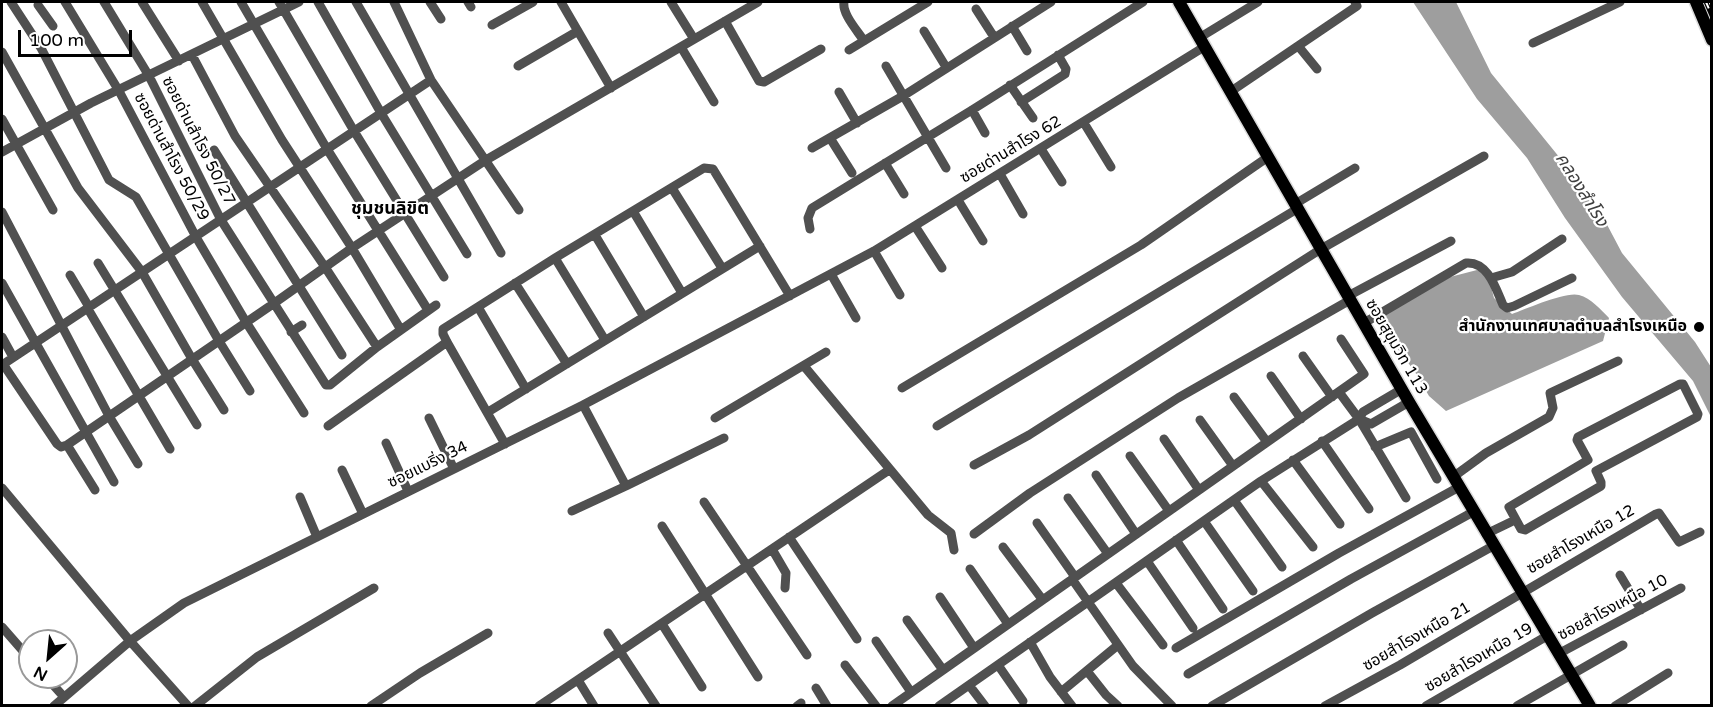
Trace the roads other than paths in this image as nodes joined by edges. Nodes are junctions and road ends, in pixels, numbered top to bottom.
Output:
1 (11, 2) edge
2 (65, 2) edge
3 (104, 2) edge
4 (142, 2) edge
5 (202, 2) edge
6 (241, 2) edge
7 (299, 2) edge
8 (318, 2) edge
9 (356, 2) edge
10 (393, 2) edge
11 (430, 2) edge
12 (533, 2) edge
13 (561, 2) edge
14 (671, 2) edge
15 (757, 2) edge
16 (844, 2) edge
17 (928, 2) edge
18 (1051, 2) edge
19 (1143, 2) edge
20 (1181, 2) edge
21 (1258, 2) edge
22 (1620, 2) edge
23 (1696, 2) edge
24 (40, 3) edge
25 (1358, 3) edge
26 (281, 6) edge
27 (976, 9) dead end
28 (441, 19) dead end
29 (1708, 19) edge
30 (725, 21) junction
31 (254, 24) junction
32 (492, 25) dead end
33 (53, 26) dead end
34 (1012, 26) junction
35 (924, 31) dead end
36 (578, 32) junction
37 (994, 37) junction
38 (224, 39) junction
39 (694, 39) junction
40 (1712, 40) edge
41 (864, 41) junction
42 (1202, 42) junction
43 (1533, 43) dead end
44 (681, 47) junction
45 (1299, 47) junction
46 (821, 49) dead end
47 (849, 50) dead end
48 (1027, 51) dead end
49 (2, 52) edge
50 (192, 55) junction
51 (1058, 55) junction
52 (179, 61) junction
53 (518, 66) dead end
54 (886, 66) dead end
55 (946, 67) junction
56 (1317, 69) dead end
57 (149, 76) junction
58 (431, 80) junction
59 (1010, 85) junction
60 (610, 88) junction
61 (119, 91) junction
62 (839, 92) dead end
63 (1230, 92) junction
64 (410, 95) junction
65 (903, 96) junction
66 (714, 102) dead end
67 (1022, 102) junction
68 (972, 110) junction
69 (74, 112) junction
70 (381, 113) junction
71 (1033, 118) dead end
72 (2, 119) edge
73 (856, 123) junction
74 (1084, 123) junction
75 (46, 128) junction
76 (354, 131) junction
77 (985, 133) dead end
78 (927, 136) junction
79 (830, 138) junction
80 (16, 144) junction
81 (812, 148) dead end
82 (327, 149) junction
83 (1041, 149) junction
84 (214, 150) dead end
85 (2, 152) edge
86 (1484, 156) dead end
87 (1268, 157) junction
88 (486, 160) junction
89 (885, 164) junction
90 (299, 167) junction
91 (1111, 167) dead end
92 (946, 168) dead end
93 (1355, 168) dead end
94 (852, 173) dead end
95 (1000, 174) junction
96 (458, 179) junction
97 (1062, 182) dead end
98 (271, 186) junction
99 (672, 188) junction
100 (904, 194) dead end
101 (430, 196) junction
102 (958, 200) junction
103 (247, 202) junction
104 (1296, 206) junction
105 (53, 210) dead end
106 (519, 210) dead end
107 (633, 211) junction
108 (2, 213) edge
109 (404, 213) junction
110 (1023, 214) dead end
111 (221, 220) junction
112 (915, 226) junction
113 (810, 229) dead end
114 (378, 231) junction
115 (595, 235) junction
116 (196, 237) junction
117 (1562, 239) dead end
118 (983, 241) dead end
119 (1451, 241) dead end
120 (760, 246) junction
121 (352, 248) junction
122 (1321, 249) junction
123 (874, 251) junction
124 (501, 253) dead end
125 (169, 254) junction
126 (467, 254) dead end
127 (555, 258) junction
128 (98, 263) dead end
129 (325, 267) junction
130 (722, 268) junction
131 (942, 268) dead end
132 (142, 272) junction
133 (831, 274) junction
134 (70, 275) dead end
135 (444, 278) dead end
136 (1491, 278) junction
137 (1572, 278) dead end
138 (2, 283) edge
139 (515, 283) junction
140 (299, 285) junction
141 (115, 290) junction
142 (682, 293) junction
143 (900, 295) dead end
144 (790, 296) junction
145 (1349, 298) junction
146 (273, 304) junction
147 (478, 307) junction
148 (89, 308) junction
149 (644, 317) junction
150 (856, 318) dead end
151 (246, 322) junction
152 (1364, 323) junction
153 (302, 325) dead end
154 (61, 326) junction
155 (401, 330) junction
156 (291, 332) junction
157 (2, 337) edge
158 (1341, 339) dead end
159 (605, 340) junction
160 (219, 341) junction
161 (447, 342) junction
162 (34, 343) junction
163 (377, 347) junction
164 (826, 352) dead end
165 (342, 355) dead end
166 (1303, 356) dead end
167 (13, 357) junction
168 (192, 359) junction
169 (1618, 362) dead end
170 (567, 364) junction
171 (2, 365) edge
172 (804, 366) junction
173 (1272, 376) dead end
174 (166, 377) junction
175 (526, 388) junction
176 (902, 388) dead end
177 (1402, 390) junction
178 (250, 391) dead end
179 (1335, 394) junction
180 (138, 396) junction
181 (1234, 397) dead end
182 (1409, 402) junction
183 (583, 405) junction
184 (224, 410) dead end
185 (488, 412) junction
186 (304, 413) dead end
187 (110, 416) junction
188 (429, 418) dead end
189 (715, 418) dead end
190 (1301, 418) junction
191 (1359, 419) junction
192 (1200, 420) dead end
193 (197, 425) dead end
194 (328, 426) dead end
195 (937, 426) dead end
196 (85, 433) junction
197 (724, 438) dead end
198 (1164, 439) dead end
199 (1322, 441) junction
200 (1267, 442) junction
201 (386, 443) dead end
202 (505, 444) junction
203 (67, 445) junction
204 (1375, 447) junction
205 (170, 449) dead end
206 (1130, 456) dead end
207 (1293, 460) junction
208 (1588, 460) junction
209 (138, 464) dead end
210 (974, 465) dead end
211 (1233, 466) junction
212 (454, 469) junction
213 (342, 470) dead end
214 (888, 470) junction
215 (1596, 471) junction
216 (1096, 475) dead end
217 (1437, 479) dead end
218 (1261, 481) junction
219 (114, 482) dead end
220 (1456, 482) junction
221 (626, 486) junction
222 (2, 488) edge
223 (95, 489) dead end
224 (1198, 490) junction
225 (408, 492) junction
226 (300, 497) dead end
227 (1068, 498) dead end
228 (1406, 498) dead end
229 (1234, 500) junction
230 (704, 502) dead end
231 (1369, 510) dead end
232 (572, 511) dead end
233 (1169, 511) junction
234 (1473, 512) junction
235 (363, 514) junction
236 (1515, 520) junction
237 (1204, 521) junction
238 (1037, 523) dead end
239 (1340, 524) dead end
240 (662, 526) dead end
241 (1700, 532) dead end
242 (974, 534) dead end
243 (1136, 534) junction
244 (1486, 534) junction
245 (317, 537) junction
246 (789, 537) junction
247 (1176, 540) junction
248 (1493, 546) junction
249 (1003, 547) dead end
250 (1313, 547) dead end
251 (772, 549) junction
252 (954, 549) dead end
253 (1108, 554) junction
254 (1147, 561) junction
255 (748, 566) junction
256 (1282, 567) dead end
257 (970, 569) dead end
258 (1620, 575) dead end
259 (1073, 578) junction
260 (1116, 583) junction
261 (374, 588) dead end
262 (785, 588) dead end
263 (1681, 588) dead end
264 (1253, 591) dead end
265 (1521, 592) junction
266 (705, 593) junction
267 (940, 597) dead end
268 (1042, 599) junction
269 (1088, 602) junction
270 (1223, 609) dead end
271 (1641, 610) junction
272 (907, 621) dead end
273 (662, 624) junction
274 (1008, 624) junction
275 (2, 627) edge
276 (1193, 628) dead end
277 (488, 633) dead end
278 (608, 633) dead end
279 (1547, 636) junction
280 (857, 639) dead end
281 (130, 641) junction
282 (876, 641) dead end
283 (1030, 642) junction
284 (18, 645) edge
285 (1118, 645) junction
286 (1163, 645) dead end
287 (1623, 645) dead end
288 (974, 648) junction
289 (1176, 648) dead end
290 (619, 652) junction
291 (1558, 654) junction
292 (807, 655) dead end
293 (845, 665) dead end
294 (998, 665) junction
295 (943, 670) junction
296 (1088, 670) junction
297 (1668, 673) dead end
298 (1188, 674) dead end
299 (1571, 675) junction
300 (758, 677) dead end
301 (578, 680) junction
302 (969, 685) junction
303 (702, 687) dead end
304 (816, 688) dead end
305 (56, 689) edge
306 (911, 692) junction
307 (1061, 692) junction
308 (64, 698) junction
309 (1023, 701) dead end
310 (54, 705) edge
311 (188, 705) edge
312 (195, 705) edge
313 (370, 705) edge
314 (539, 705) edge
315 (594, 705) edge
316 (656, 705) edge
317 (827, 705) edge
318 (876, 705) edge
319 (892, 705) edge
320 (940, 705) edge
321 (985, 705) edge
322 (1071, 705) edge
323 (1118, 705) edge
324 (1172, 705) edge
325 (1212, 705) edge
326 (1325, 705) edge
327 (1426, 705) edge
328 (1517, 705) edge
329 (1590, 705) edge
330 (1615, 705) edge

1 - 69 street
2 - 61 street, ซอยด่านสำโรง 50/29
3 - 57 street, ซอยด่านสำโรง 50/27
4 - 52 street
5 - 38 street
6 - 31 street
7 - 26 street
8 - 70 street
9 - 64 street
10 - 58 street
11 - 28 street
12 - 32 street
13 - 36 street
14 - 39 street
15 - 30 street
16 - 41 street
17 - 41 street
18 - 34 street
19 - 51 street
20 - 42 main road, ซอยสุขุมวิท 113
21 - 42 street, ซอยด่านสำโรง 62
22 - 43 street
23 - 29 main road
24 - 33 street
25 - 45 street
26 - 31 street
26 - 76 street
27 - 37 street
29 - 40 main road
30 - 39 street
30 - 46 street
31 - 38 street
31 - 82 street
34 - 37 street
34 - 48 street
35 - 55 street
36 - 53 street
36 - 60 street
37 - 55 street
38 - 50 street
38 - 90 street
39 - 44 street
41 - 47 street
42 - 63 main road, ซอยสุขุมวิท 113
42 - 74 street, ซอยด่านสำโรง 62
44 - 60 street
44 - 66 street
45 - 56 street
45 - 63 street
49 - 75 street
50 - 52 street
50 - 98 street
51 - 59 street
51 - 67 street
52 - 57 street
54 - 65 street
55 - 65 street
57 - 61 street
57 - 111 street, ซอยด่านสำโรง 50/27
58 - 64 street
58 - 88 street
59 - 67 street
59 - 68 street
60 - 88 street
61 - 69 street
61 - 116 street, ซอยด่านสำโรง 50/29
62 - 73 street
63 - 87 main road, ซอยสุขุมวิท 113
64 - 70 street
64 - 96 street
65 - 73 street
65 - 78 street
67 - 71 street
68 - 77 street
68 - 78 street
69 - 75 street
69 - 125 street
70 - 76 street
70 - 101 street
72 - 80 street
73 - 79 street
74 - 83 street, ซอยด่านสำโรง 62
74 - 91 street
75 - 80 street
75 - 132 street
76 - 82 street
76 - 109 street
78 - 89 street
78 - 92 street
79 - 81 street
79 - 94 street
80 - 85 street
80 - 105 street
82 - 90 street
82 - 114 street
83 - 95 street, ซอยด่านสำโรง 62
83 - 97 street
84 - 103 street
86 - 122 street
87 - 104 main road, ซอยสุขุมวิท 113
87 - 176 street
88 - 96 street
88 - 106 street
89 - 100 street
89 - 113 street
90 - 98 street
90 - 121 street
93 - 104 street
95 - 102 street, ซอยด่านสำโรง 62
95 - 110 street
96 - 101 street
96 - 124 street
98 - 103 street
98 - 129 street
99 - 107 street
99 - 120 street
99 - 130 street
101 - 109 street
101 - 126 street
102 - 112 street, ซอยด่านสำโรง 62
102 - 118 street
103 - 111 street
103 - 140 street
104 - 122 main road, ซอยสุขุมวิท 113
104 - 195 street
107 - 115 street
107 - 142 street
108 - 154 street
109 - 114 street
109 - 135 street
111 - 116 street
111 - 146 street, ซอยด่านสำโรง 50/27
112 - 123 street, ซอยด่านสำโรง 62
112 - 131 street
114 - 121 street
114 - 155 street
115 - 127 street
115 - 149 street
116 - 125 street
116 - 151 street, ซอยด่านสำโรง 50/29
117 - 136 street
119 - 145 street
120 - 130 street
120 - 144 street
121 - 129 street
121 - 155 street
122 - 145 main road, ซอยสุขุมวิท 113
122 - 210 street
123 - 133 street, ซอยด่านสำโรง 62
123 - 143 street
125 - 132 street
125 - 160 street
127 - 139 street
127 - 159 street
128 - 141 street
129 - 140 street
129 - 163 street
130 - 142 street
132 - 141 street
132 - 168 street
133 - 144 street, ซอยแบริ่ง 34
133 - 150 street
134 - 148 street
136 - 137 street
136 - 152 street
138 - 162 street
139 - 147 street
139 - 170 street
140 - 146 street
140 - 165 street
141 - 148 street
141 - 174 street
142 - 149 street
144 - 183 street, ซอยแบริ่ง 34
145 - 152 main road, ซอยสุขุมวิท 113
145 - 242 street
146 - 151 street
146 - 156 street, ซอยด่านสำโรง 50/27
147 - 161 street
147 - 175 street
148 - 154 street
148 - 180 street
149 - 159 street
151 - 160 street
151 - 186 street, ซอยด่านสำโรง 50/29
152 - 177 main road, ซอยสุขุมวิท 113
153 - 156 street
154 - 162 street
154 - 187 street
155 - 163 street
156 - 163 street, ซอยด่านสำโรง 50/27
157 - 167 street
158 - 179 street
159 - 170 street
160 - 168 street
160 - 178 street
161 - 185 street
161 - 194 street
162 - 167 street
162 - 196 street
164 - 172 street
166 - 179 street
167 - 171 street
168 - 174 street
168 - 184 street
169 - 220 street
170 - 175 street
171 - 203 street
172 - 189 street
172 - 214 street
173 - 190 street
174 - 180 street
174 - 193 street
175 - 185 street
177 - 182 main road, ซอยสุขุมวิท 113
177 - 191 street
179 - 190 street
179 - 191 street
180 - 187 street
180 - 205 street
181 - 200 street
182 - 191 street
182 - 220 main road, ซอยสุขุมวิท 113
183 - 202 street, ซอยแบริ่ง 34
183 - 221 street
185 - 202 street
187 - 196 street
187 - 209 street
188 - 212 street
190 - 200 street
191 - 199 street
191 - 204 street
192 - 211 street
196 - 203 street
196 - 219 street
197 - 221 street
198 - 224 street
199 - 207 street
199 - 231 street
200 - 211 street
201 - 225 street
202 - 212 street, ซอยแบริ่ง 34
203 - 223 street
204 - 217 street
204 - 228 street
206 - 233 street
207 - 218 street
207 - 239 street
208 - 215 street
208 - 215 street
208 - 236 street
211 - 224 street
212 - 225 street, ซอยแบริ่ง 34
213 - 235 street
214 - 246 street
214 - 252 street
215 - 236 street
216 - 243 street
218 - 229 street
218 - 250 street
220 - 234 main road, ซอยสุขุมวิท 113
220 - 289 street
221 - 232 street
222 - 281 street
224 - 233 street
225 - 235 street, ซอยแบริ่ง 34
226 - 245 street
227 - 253 street
229 - 237 street
229 - 256 street
230 - 255 street
233 - 243 street
234 - 244 main road, ซอยสุขุมวิท 113
234 - 298 street
235 - 245 street, ซอยแบริ่ง 34
236 - 244 street
237 - 247 street
237 - 264 street
238 - 259 street
240 - 266 street
241 - 265 street, ซอยสำโรงเหนือ 12
243 - 253 street
244 - 248 main road, ซอยสุขุมวิท 113
245 - 281 street, ซอยแบริ่ง 34
246 - 251 street
246 - 280 street
247 - 254 street
247 - 270 street
248 - 265 main road, ซอยสุขุมวิท 113
248 - 325 street
249 - 268 street
251 - 255 street
251 - 262 street
253 - 259 street
254 - 260 street
254 - 276 street
255 - 266 street
255 - 292 street
257 - 274 street
258 - 271 street
259 - 268 street
259 - 269 street
260 - 269 street
260 - 286 street
261 - 312 street
263 - 271 street, ซอยสำโรงเหนือ 10
265 - 279 main road, ซอยสุขุมวิท 113
265 - 326 street, ซอยสำโรงเหนือ 21
266 - 273 street
266 - 300 street
267 - 288 street
268 - 274 street
269 - 283 street
269 - 285 street
271 - 291 street, ซอยสำโรงเหนือ 10
272 - 295 street
273 - 290 street
273 - 303 street
274 - 288 street
275 - 284 street
277 - 313 street
278 - 290 street
279 - 291 main road, ซอยสุขุมวิท 113
279 - 327 street, ซอยสำโรงเหนือ 19
281 - 308 street, ซอยแบริ่ง 34
281 - 311 street
282 - 306 street
283 - 294 street
283 - 307 street
285 - 296 street
285 - 324 street
287 - 299 street
288 - 295 street
290 - 301 street
290 - 316 street
291 - 299 main road, ซอยสุขุมวิท 113
293 - 318 street
294 - 302 street
294 - 309 street
295 - 306 street
296 - 307 street
296 - 323 street
297 - 330 street
299 - 328 street
299 - 329 main road, ซอยสุขุมวิท 113
301 - 314 street
301 - 315 street
302 - 320 street
302 - 321 street
304 - 317 street
305 - 308 street
306 - 319 street
307 - 322 street
308 - 310 street, ซอยแบริ่ง 34

